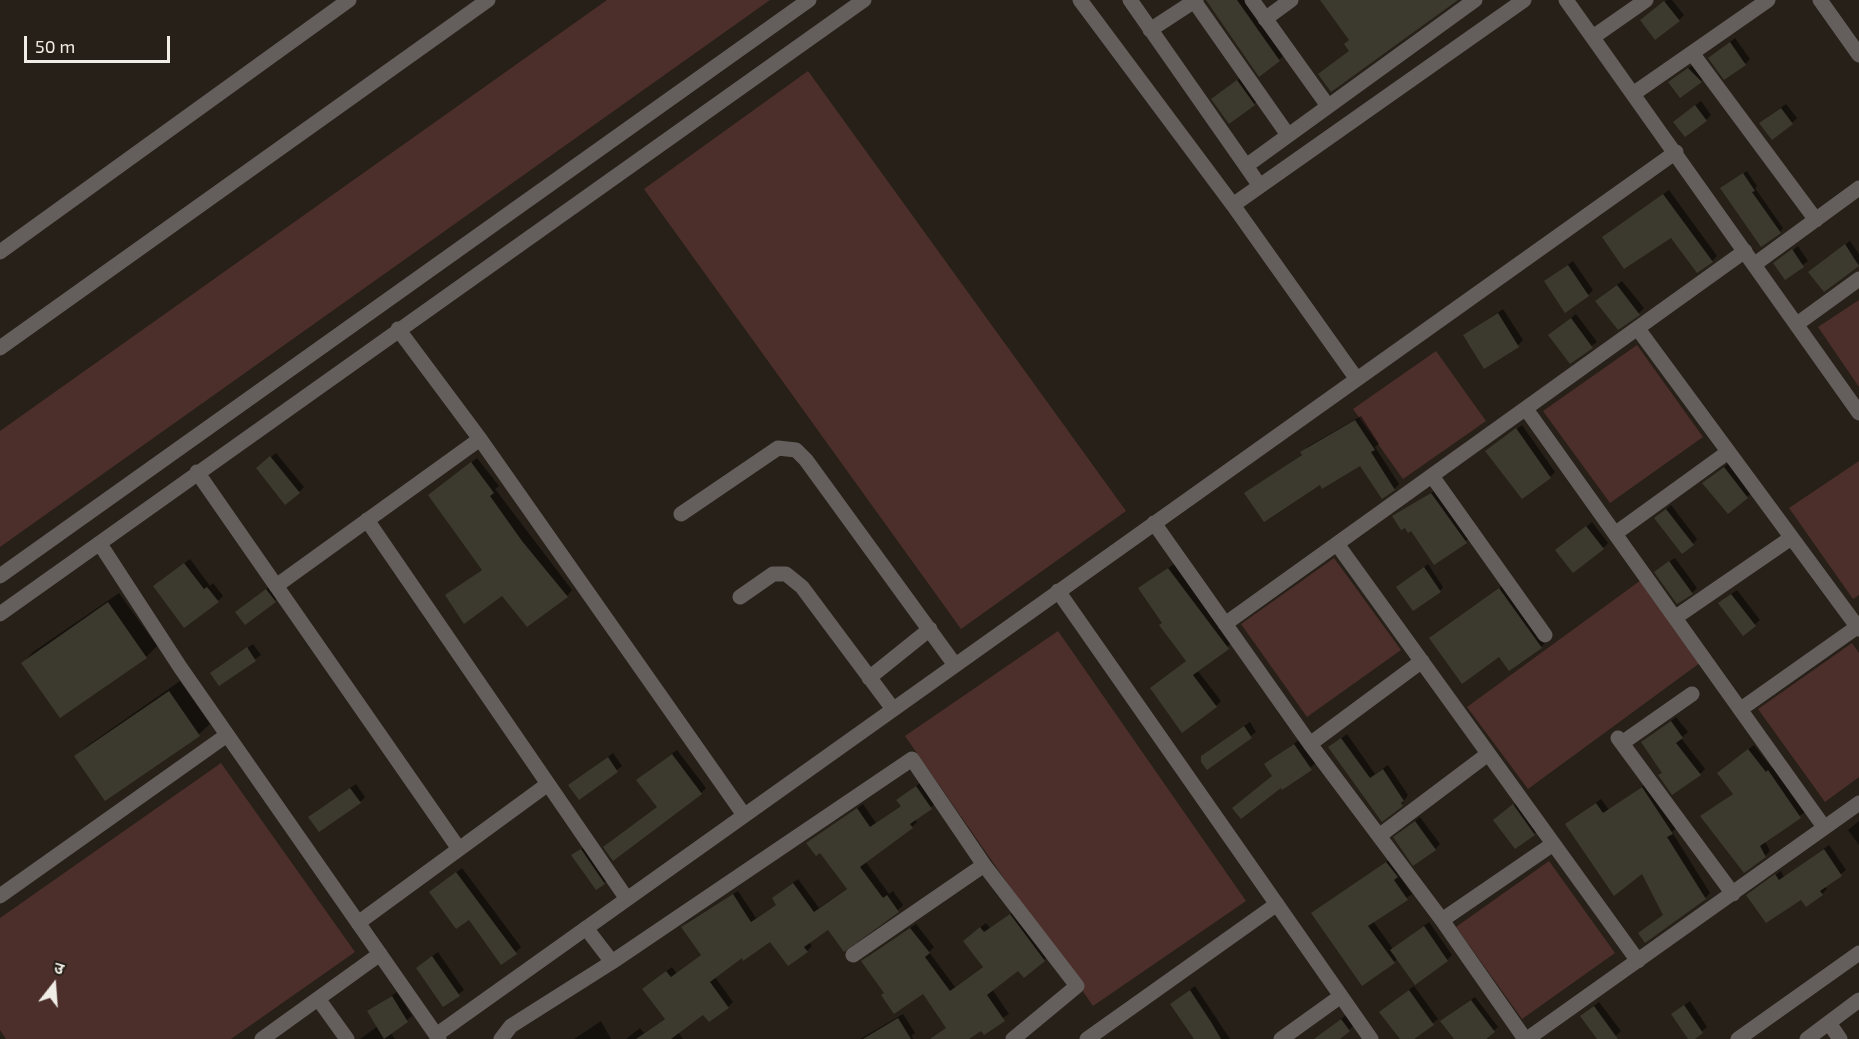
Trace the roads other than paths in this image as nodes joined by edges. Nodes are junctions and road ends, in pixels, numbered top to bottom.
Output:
1 (349, 0) edge
2 (488, 0) edge
3 (809, 0) edge
4 (864, 0) edge
5 (1080, 0) edge
6 (1130, 0) edge
7 (1252, 0) edge
8 (1291, 0) edge
9 (1475, 0) edge
10 (1524, 0) edge
11 (1566, 0) edge
12 (1646, 0) edge
13 (1768, 0) edge
14 (1820, 0) edge
15 (1195, 1) edge
16 (1265, 19) junction
17 (1150, 30) junction
18 (1593, 37) junction
19 (1692, 53) junction
20 (1859, 55) edge
21 (1633, 94) junction
22 (1328, 106) junction
23 (1288, 135) junction
24 (1676, 152) junction
25 (1246, 166) junction
26 (1260, 186) junction
27 (1859, 188) edge
28 (1233, 205) junction
29 (1816, 220) junction
30 (1745, 251) junction
31 (0, 252) edge
32 (1755, 264) junction
33 (1859, 279) edge
34 (1797, 324) junction
35 (398, 329) junction
36 (1638, 329) junction
37 (0, 348) edge
38 (1356, 378) junction
39 (1526, 409) junction
40 (1859, 413) edge
41 (480, 439) junction
42 (1728, 452) junction
43 (197, 472) junction
44 (1432, 476) junction
45 (681, 514) dead end
46 (367, 520) junction
47 (1154, 523) junction
48 (1616, 533) junction
49 (1791, 538) junction
50 (100, 544) junction
51 (1337, 544) junction
52 (0, 576) edge
53 (276, 586) junction
54 (1059, 591) junction
55 (740, 597) dead end
56 (0, 614) edge
57 (1676, 617) junction
58 (1225, 624) junction
59 (1858, 628) edge
60 (930, 629) junction
61 (1545, 635) dead end
62 (1422, 661) junction
63 (956, 665) junction
64 (869, 678) junction
65 (1692, 694) dead end
66 (1741, 708) junction
67 (893, 709) junction
68 (226, 735) junction
69 (1310, 744) junction
70 (1488, 754) junction
71 (548, 784) junction
72 (1859, 803) edge
73 (744, 815) junction
74 (1824, 827) junction
75 (1378, 836) junction
76 (1553, 844) junction
77 (459, 849) junction
78 (984, 865) junction
79 (1733, 894) junction
80 (0, 896) edge
81 (627, 899) junction
82 (1277, 904) junction
83 (1442, 920) junction
84 (358, 923) junction
85 (586, 928) junction
86 (1859, 953) edge
87 (380, 954) junction
88 (853, 955) dead end
89 (1638, 961) junction
90 (612, 962) junction
91 (1341, 996) junction
92 (319, 1000) junction
93 (1859, 1000) edge
94 (1829, 1023) junction
95 (438, 1037) edge
96 (263, 1039) edge
97 (347, 1039) edge
98 (501, 1039) edge
99 (1013, 1039) edge
100 (1087, 1039) edge
101 (1281, 1039) edge
102 (1371, 1039) edge
103 (1526, 1039) edge
104 (1738, 1039) edge
105 (1807, 1039) edge
106 (1840, 1039) edge

1 - 31 street
2 - 37 street
3 - 52 street
4 - 35 street
5 - 28 street
6 - 17 street
7 - 16 street
8 - 16 street
9 - 22 street
10 - 26 street
11 - 18 street
12 - 18 street
13 - 19 street
14 - 20 street
15 - 17 street
15 - 23 street
16 - 22 street
17 - 25 street
18 - 21 street
19 - 21 street
19 - 29 street
21 - 24 street
22 - 23 street
23 - 25 street
24 - 30 street
24 - 38 street
25 - 26 street
26 - 28 street
27 - 29 street
28 - 38 street
29 - 32 street
30 - 32 street
30 - 36 street
32 - 34 street
33 - 34 street
34 - 40 street
35 - 41 street
35 - 43 street
36 - 39 street
36 - 42 street
38 - 47 street
39 - 44 street
39 - 48 street
41 - 46 street
41 - 73 street
42 - 48 street
42 - 49 street
43 - 50 street
43 - 53 street
44 - 51 street
44 - 61 street
45 - 60 street
46 - 53 street
46 - 71 street
47 - 54 street
47 - 58 street
48 - 57 street
49 - 57 street
49 - 59 street
50 - 56 street
50 - 68 street
51 - 58 street
51 - 62 street
53 - 77 street
54 - 63 street
54 - 82 street
55 - 64 street
57 - 66 street
58 - 69 street
59 - 66 street
60 - 63 street
60 - 64 street
62 - 69 street
62 - 70 street
63 - 67 street
64 - 67 street
65 - 79 street
66 - 74 street
67 - 73 street
68 - 80 street
68 - 84 street
69 - 75 street
70 - 75 street
70 - 76 street
71 - 77 street
71 - 81 street
72 - 74 street
73 - 81 street
74 - 79 street
75 - 83 street
76 - 83 street
76 - 89 street
77 - 84 street
78 - 88 street
78 - 90 street
78 - 99 street
79 - 89 street
81 - 85 street
82 - 91 street
82 - 100 street
83 - 103 street
84 - 87 street
85 - 90 street
85 - 95 street
86 - 104 street
87 - 92 street
87 - 95 street
89 - 103 street
90 - 98 street
91 - 101 street
91 - 102 street
92 - 96 street
92 - 97 street
93 - 94 street
94 - 105 street
94 - 106 street

